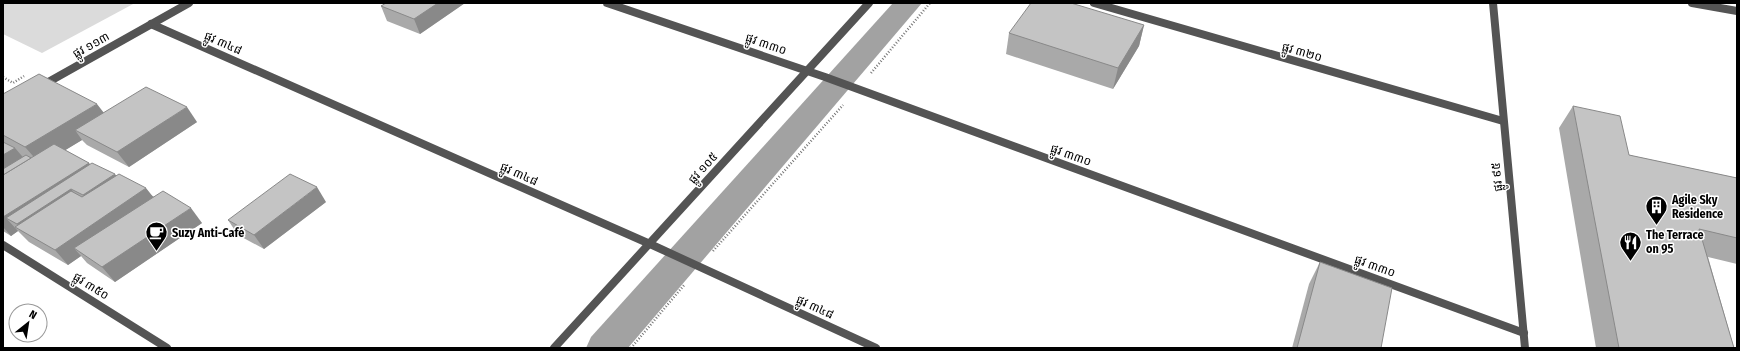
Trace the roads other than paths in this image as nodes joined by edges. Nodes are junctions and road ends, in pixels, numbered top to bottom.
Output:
1 (189, 3) edge
2 (607, 3) edge
3 (869, 3) edge
4 (1094, 3) edge
5 (1493, 3) edge
6 (1692, 3) edge
7 (1737, 11) edge
8 (151, 24) junction
9 (807, 71) junction
10 (37, 88) edge
11 (1503, 121) junction
12 (650, 244) junction
13 (3, 245) edge
14 (1524, 333) junction
15 (167, 348) edge
16 (554, 348) edge
17 (876, 348) edge
18 (1525, 348) edge

1 - 8 street, ផ្លូវ ១១៣
2 - 9 street, ផ្លូវ ៣៣០
3 - 9 street, ផ្លូវ ១០៥
4 - 11 street, ផ្លូវ ៣២០
5 - 11 street, ផ្លូវ ៩៥
6 - 7 street
8 - 10 street, ផ្លូវ ១១៣
8 - 12 street, ផ្លូវ ៣៤៨
9 - 12 street, ផ្លូវ ១០៥
9 - 14 street, ផ្លូវ ៣៣០
11 - 14 street, ផ្លូវ ៩៥
12 - 16 street, ផ្លូវ ១០៥
12 - 17 street, ផ្លូវ ៣៤៨
13 - 15 street, ផ្លូវ ៣៥០
14 - 18 street, ផ្លូវ ៩៥

